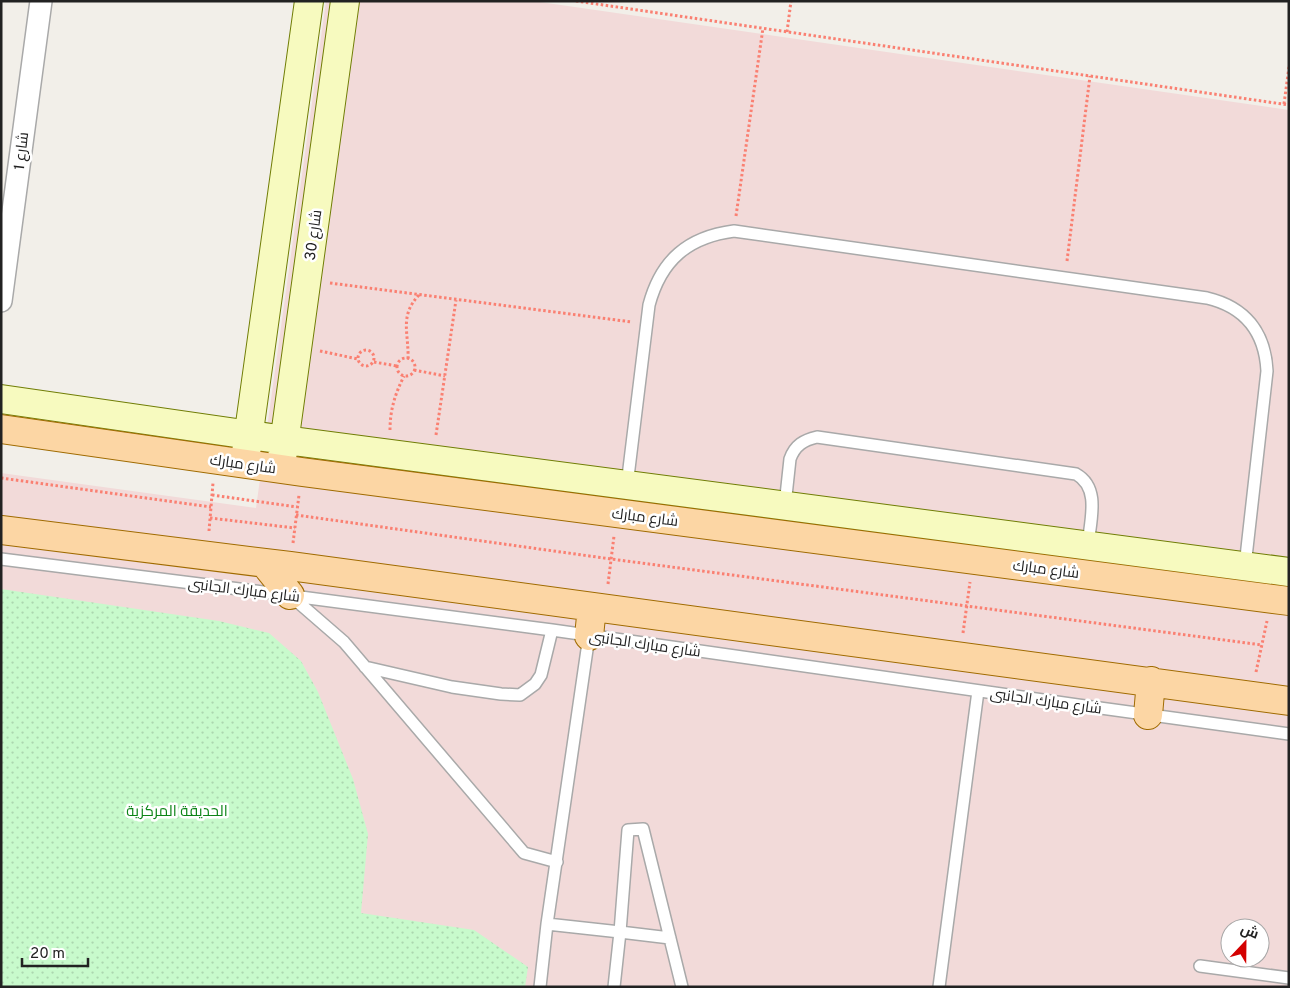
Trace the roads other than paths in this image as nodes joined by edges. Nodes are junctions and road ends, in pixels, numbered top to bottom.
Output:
1 (41, 1) edge
2 (309, 1) edge
3 (345, 1) edge
4 (1, 301) edge
5 (1, 400) edge
6 (1, 429) edge
7 (249, 435) junction
8 (285, 440) junction
9 (245, 464) junction
10 (291, 470) junction
11 (627, 485) junction
12 (785, 505) junction
13 (1, 530) edge
14 (1088, 545) junction
15 (1, 559) edge
16 (278, 565) junction
17 (1245, 566) junction
18 (1289, 572) edge
19 (290, 595) junction
20 (1283, 600) edge
21 (598, 608) junction
22 (552, 630) junction
23 (589, 636) junction
24 (366, 666) junction
25 (1151, 682) junction
26 (978, 691) junction
27 (1289, 700) edge
28 (1148, 715) junction
29 (1289, 734) edge
30 (557, 862) junction
31 (547, 924) junction
32 (620, 932) junction
33 (670, 938) junction
34 (1200, 966) dead end
35 (1289, 978) edge
36 (540, 987) edge
37 (614, 987) edge
38 (682, 987) edge
39 (939, 987) edge

1 - 4 street, شارع 1
2 - 7 main road
3 - 8 main road, شارع 30
5 - 7 main road
6 - 9 main road, شارع مبارك
7 - 8 main road
7 - 9 main road
8 - 10 main road, شارع 30
8 - 11 main road
9 - 10 main road, شارع مبارك
10 - 20 main road, شارع مبارك
11 - 12 main road
11 - 17 lane
12 - 14 main road
12 - 14 lane
13 - 16 main road
14 - 17 main road
15 - 19 lane, شارع مبارك الجانبى
16 - 19 main road
16 - 21 main road
17 - 18 main road
19 - 22 lane, شارع مبارك الجانبى
19 - 24 lane
21 - 23 main road
21 - 25 main road
22 - 23 lane, شارع مبارك الجانبى
22 - 24 lane
23 - 26 lane, شارع مبارك الجانبى
23 - 30 lane
24 - 30 lane
25 - 27 main road
25 - 28 main road
26 - 28 lane, شارع مبارك الجانبى
26 - 39 lane
28 - 29 lane, شارع مبارك الجانبى
30 - 31 lane
31 - 32 lane
31 - 36 lane
32 - 33 lane
32 - 33 lane
32 - 37 lane
33 - 38 lane
34 - 35 lane

